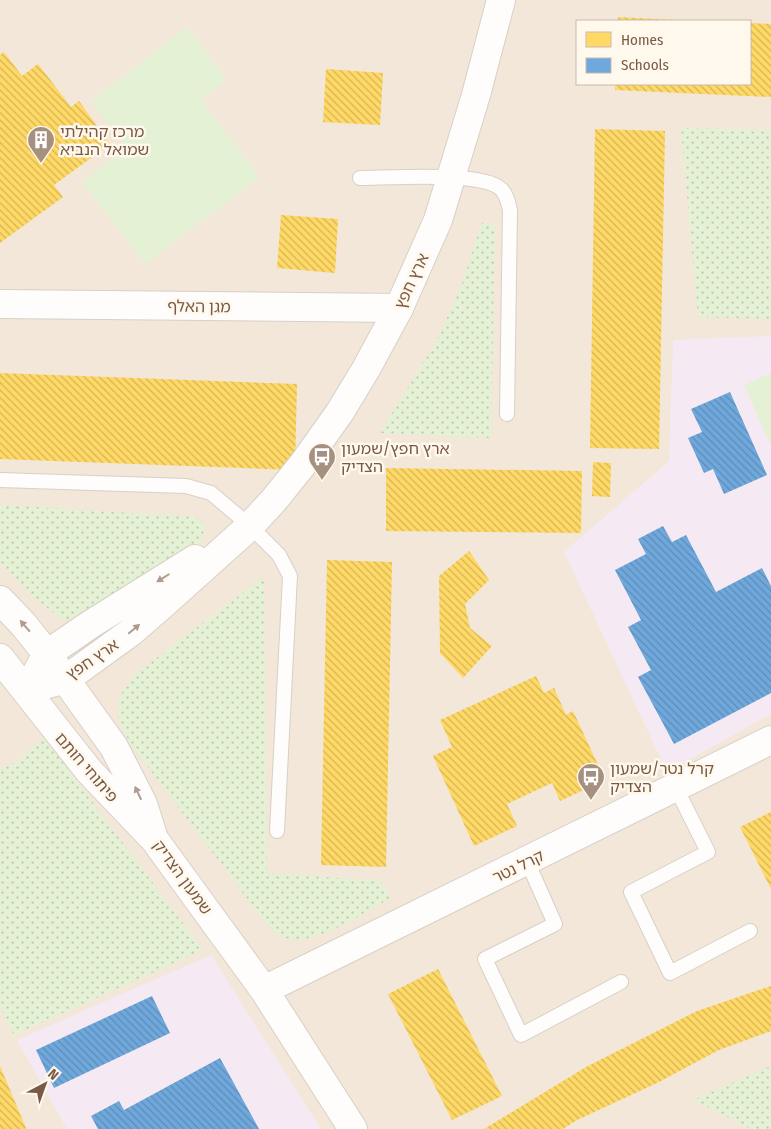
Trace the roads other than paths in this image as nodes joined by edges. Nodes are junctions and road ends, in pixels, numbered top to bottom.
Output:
1 (501, 0) edge
2 (452, 177) junction
3 (360, 178) dead end
4 (0, 304) edge
5 (399, 308) junction
6 (507, 414) dead end
7 (0, 480) edge
8 (250, 526) junction
9 (0, 600) edge
10 (47, 654) junction
11 (0, 658) edge
12 (66, 679) junction
13 (26, 690) junction
14 (771, 740) edge
15 (676, 788) junction
16 (277, 831) dead end
17 (154, 839) junction
18 (527, 861) junction
19 (750, 931) dead end
20 (621, 982) dead end
21 (264, 990) junction
22 (353, 1129) edge

1 - 2 street, ארץ חפץ
2 - 3 lane
2 - 5 street, ארץ חפץ
2 - 6 lane
4 - 5 street, מגן האלף
5 - 8 street, ארץ חפץ
7 - 8 lane
8 -> 10 street, ארץ חפץ
12 -> 8 street, ארץ חפץ
8 - 16 lane
10 -> 9 street, שמעון הצדיק
10 - 12 street, שמעון הצדיק
10 - 13 street, ארץ חפץ
11 - 13 street
12 - 13 street, ארץ חפץ
17 -> 12 street, שמעון הצדיק
13 - 17 street, פיתוחי חותם
14 - 15 street, קרל נטר
15 - 18 street, קרל נטר
15 - 19 lane
17 - 21 street, שמעון הצדיק
18 - 20 lane
18 - 21 street, קרל נטר
21 - 22 street, שמעון הצדיק

